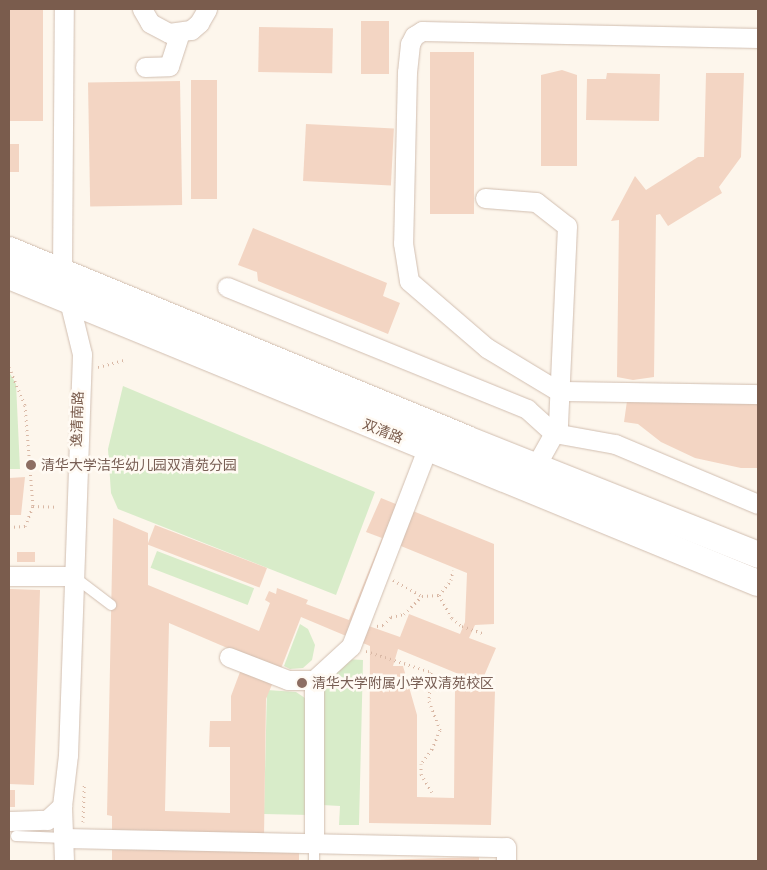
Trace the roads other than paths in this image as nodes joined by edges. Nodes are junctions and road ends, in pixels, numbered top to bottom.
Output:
1 (64, 9) edge
2 (142, 9) edge
3 (207, 9) edge
4 (180, 33) junction
5 (758, 38) edge
6 (144, 68) dead end
7 (485, 198) dead end
8 (9, 250) edge
9 (62, 272) junction
10 (9, 276) edge
11 (227, 287) dead end
12 (68, 302) junction
13 (558, 392) junction
14 (758, 394) edge
15 (554, 433) junction
16 (427, 449) junction
17 (529, 476) junction
18 (758, 504) edge
19 (758, 555) edge
20 (9, 576) edge
21 (72, 576) junction
22 (758, 583) edge
23 (111, 605) dead end
24 (229, 657) dead end
25 (314, 680) junction
26 (62, 806) junction
27 (13, 828) edge
28 (64, 838) junction
29 (314, 852) edge
30 (64, 861) edge
31 (506, 861) edge

1 - 9 street, 逸清南路
2 - 4 street
3 - 4 street
4 - 6 street
5 - 13 street
7 - 13 street
8 - 9 main road, 双清路
9 - 12 street, 逸清南路
9 - 17 main road, 双清路
10 - 12 main road, 双清路
11 - 15 street
12 - 16 main road, 双清路
12 - 21 street, 逸清南路
13 - 14 street
13 - 15 street
15 - 17 street
15 - 18 street
16 - 17 main road, 双清路
16 - 25 street
17 - 19 main road, 双清路
17 - 22 main road, 双清路
20 - 21 street
21 - 23 lane
21 - 26 street, 逸清南路
24 - 25 street
25 - 29 street
26 - 27 street
26 - 28 street, 逸清南路
27 - 28 lane
28 - 29 street
28 - 30 street, 逸清南路
29 - 31 street

